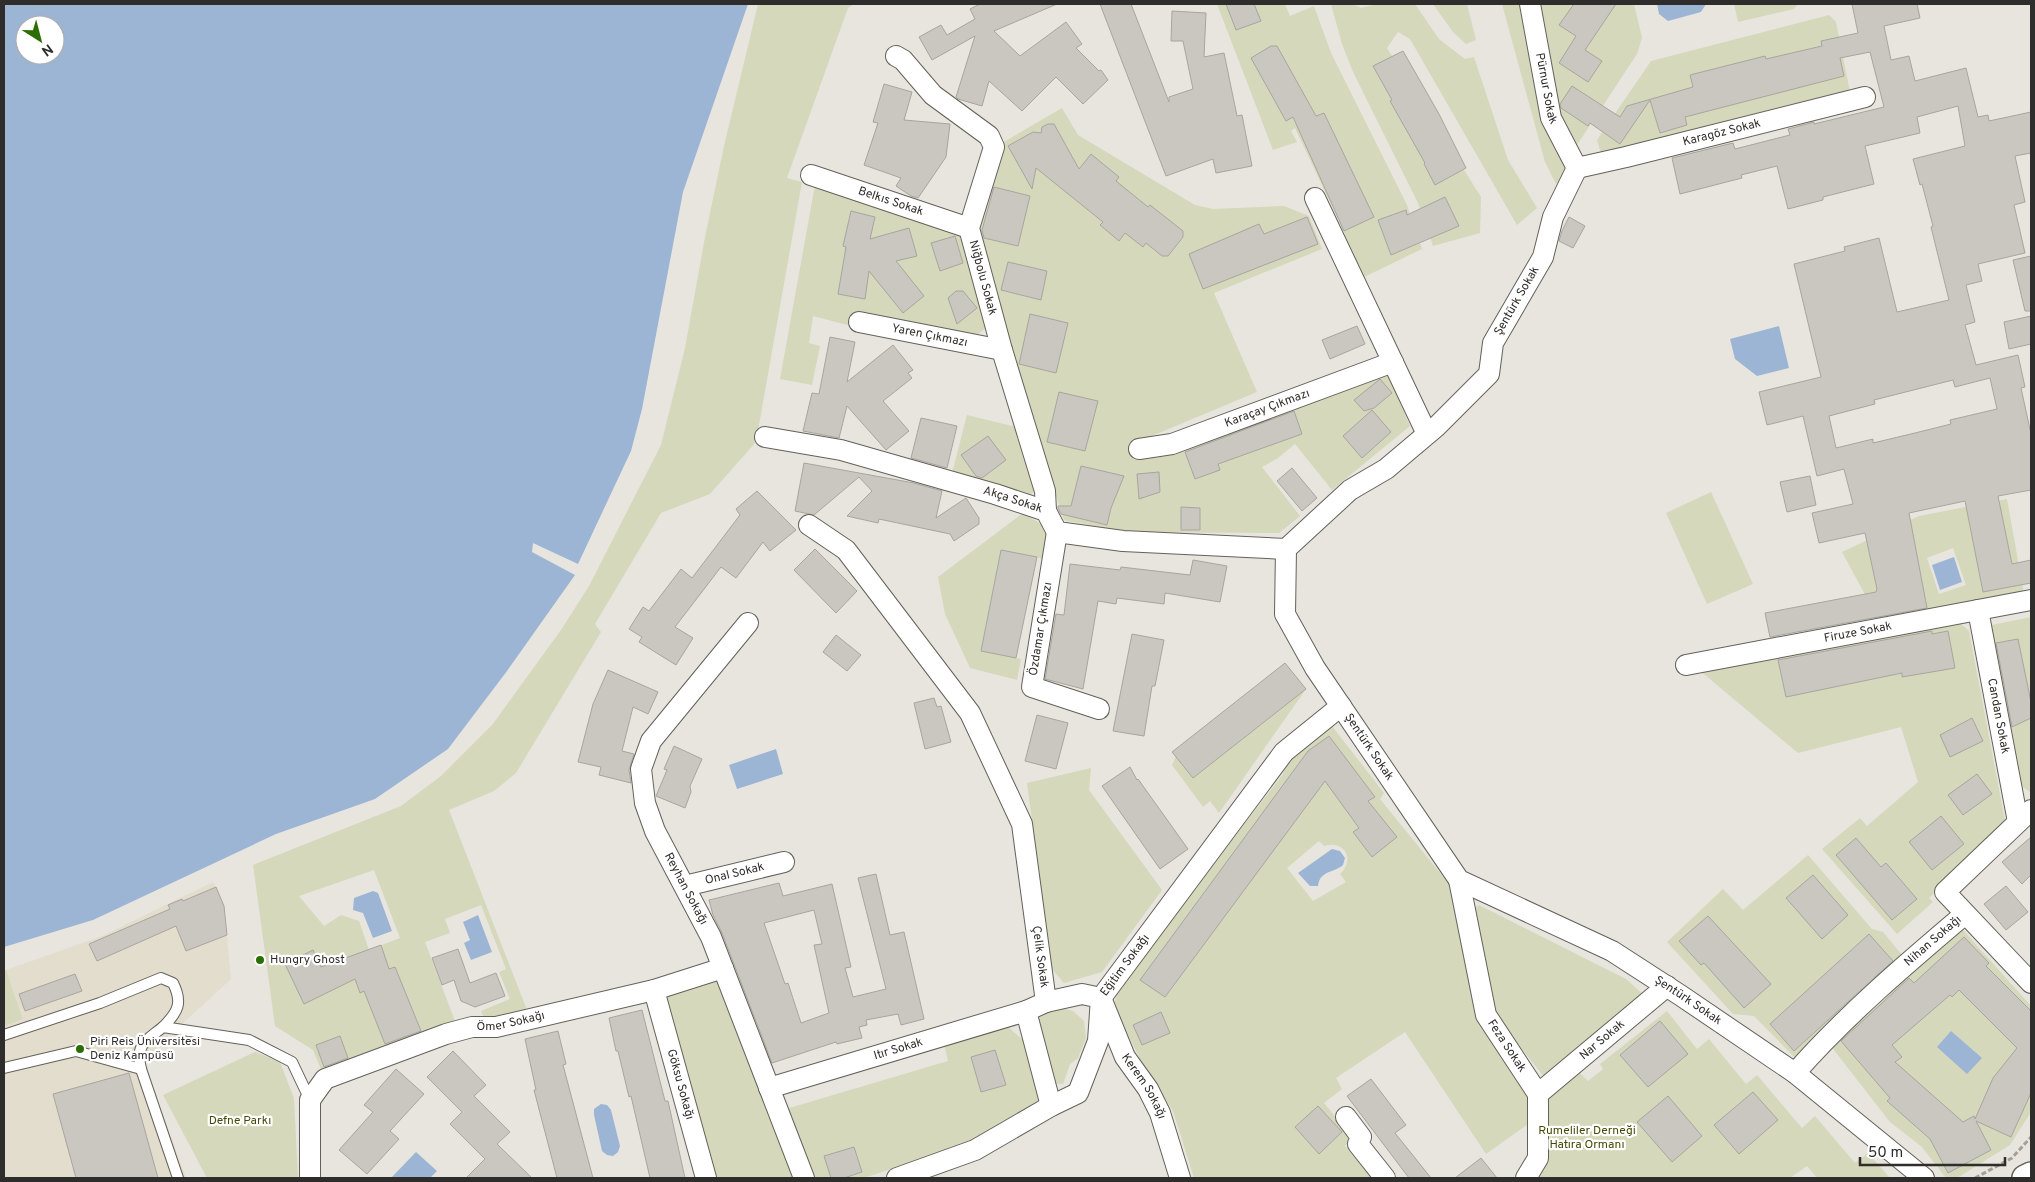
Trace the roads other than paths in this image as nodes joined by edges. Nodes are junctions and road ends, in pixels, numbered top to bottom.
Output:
1 (1530, 4) edge
2 (896, 56) dead end
3 (1864, 97) dead end
4 (1577, 168) junction
5 (811, 175) dead end
6 (1315, 198) dead end
7 (969, 228) junction
8 (859, 322) dead end
9 (1002, 350) junction
10 (1393, 362) junction
11 (1427, 434) junction
12 (764, 437) dead end
13 (1139, 449) dead end
14 (1046, 511) junction
15 (809, 525) dead end
16 (1058, 532) junction
17 (1286, 549) junction
18 (2031, 600) edge
19 (1978, 610) junction
20 (748, 623) dead end
21 (1686, 665) dead end
22 (1341, 706) junction
23 (1099, 709) dead end
24 (2025, 816) edge
25 (784, 862) dead end
26 (1460, 880) junction
27 (686, 886) junction
28 (1966, 914) junction
29 (723, 968) junction
30 (2031, 983) edge
31 (1667, 986) junction
32 (654, 990) junction
33 (1102, 998) junction
34 (1046, 1002) junction
35 (1026, 1011) junction
36 (163, 1026) junction
37 (4, 1035) edge
38 (4, 1068) edge
39 (140, 1069) junction
40 (1795, 1073) junction
41 (769, 1088) junction
42 (1538, 1094) junction
43 (310, 1100) junction
44 (1051, 1106) junction
45 (1346, 1117) dead end
46 (2031, 1175) edge
47 (178, 1178) edge
48 (310, 1178) edge
49 (706, 1178) edge
50 (804, 1178) edge
51 (897, 1178) edge
52 (1180, 1178) edge
53 (1385, 1178) edge
54 (1526, 1178) edge
55 (1924, 1178) edge
56 (2025, 1178) edge

1 - 4 street, Pürnur Sokak
2 - 7 street, Niğbolu Sokak
3 - 4 street, Karagöz Sokak
4 - 11 street, Şentürk Sokak
5 - 7 street, Belkıs Sokak
6 - 10 street
7 - 9 street, Niğbolu Sokak
8 - 9 street, Yaren Çıkmazı
9 - 14 street, Niğbolu Sokak
10 - 11 street
10 - 13 street, Karaçay Çıkmazı
11 - 17 street, Şentürk Sokak
12 - 14 street, Akça Sokak
14 - 16 street, Akça Sokak
15 - 34 street, Çelik Sokak
16 - 17 street
16 - 23 street, Özdamar Çıkmazı
17 - 22 street, Şentürk Sokak
18 - 19 street, Firuze Sokak
19 - 21 street, Firuze Sokak
19 - 24 street, Candan Sokak
20 - 27 street, Reyhan Sokağı
22 - 26 street, Şentürk Sokak
22 - 33 street, Eğitim Sokağı
24 - 28 street, Nihan Sokağı
25 - 27 street, Onal Sokak
26 - 31 street, Şentürk Sokak
26 - 42 street, Feza Sokak
27 - 29 street, Reyhan Sokağı
28 - 30 street
28 - 40 street, Nihan Sokağı
29 - 32 street, Ömer Sokağı
29 - 41 street, Reyhan Sokağı
31 - 40 street, Şentürk Sokak
31 - 42 street, Nar Sokak
32 - 43 street, Ömer Sokağı
32 - 49 street, Göksu Sokağı
33 - 34 street
33 - 44 street, Eğitim Sokağı
33 - 52 street, Kerem Sokağı
34 - 35 street, Çelik Sokak
35 - 41 street, Itır Sokak
35 - 44 street
36 - 37 lane
36 - 39 lane
36 - 43 lane
38 - 39 lane
39 - 47 lane
40 - 55 street, Şentürk Sokak
41 - 50 street, Reyhan Sokağı
42 - 54 street
43 - 48 street
44 - 51 street, Eğitim Sokağı
45 - 53 street
46 - 56 street

